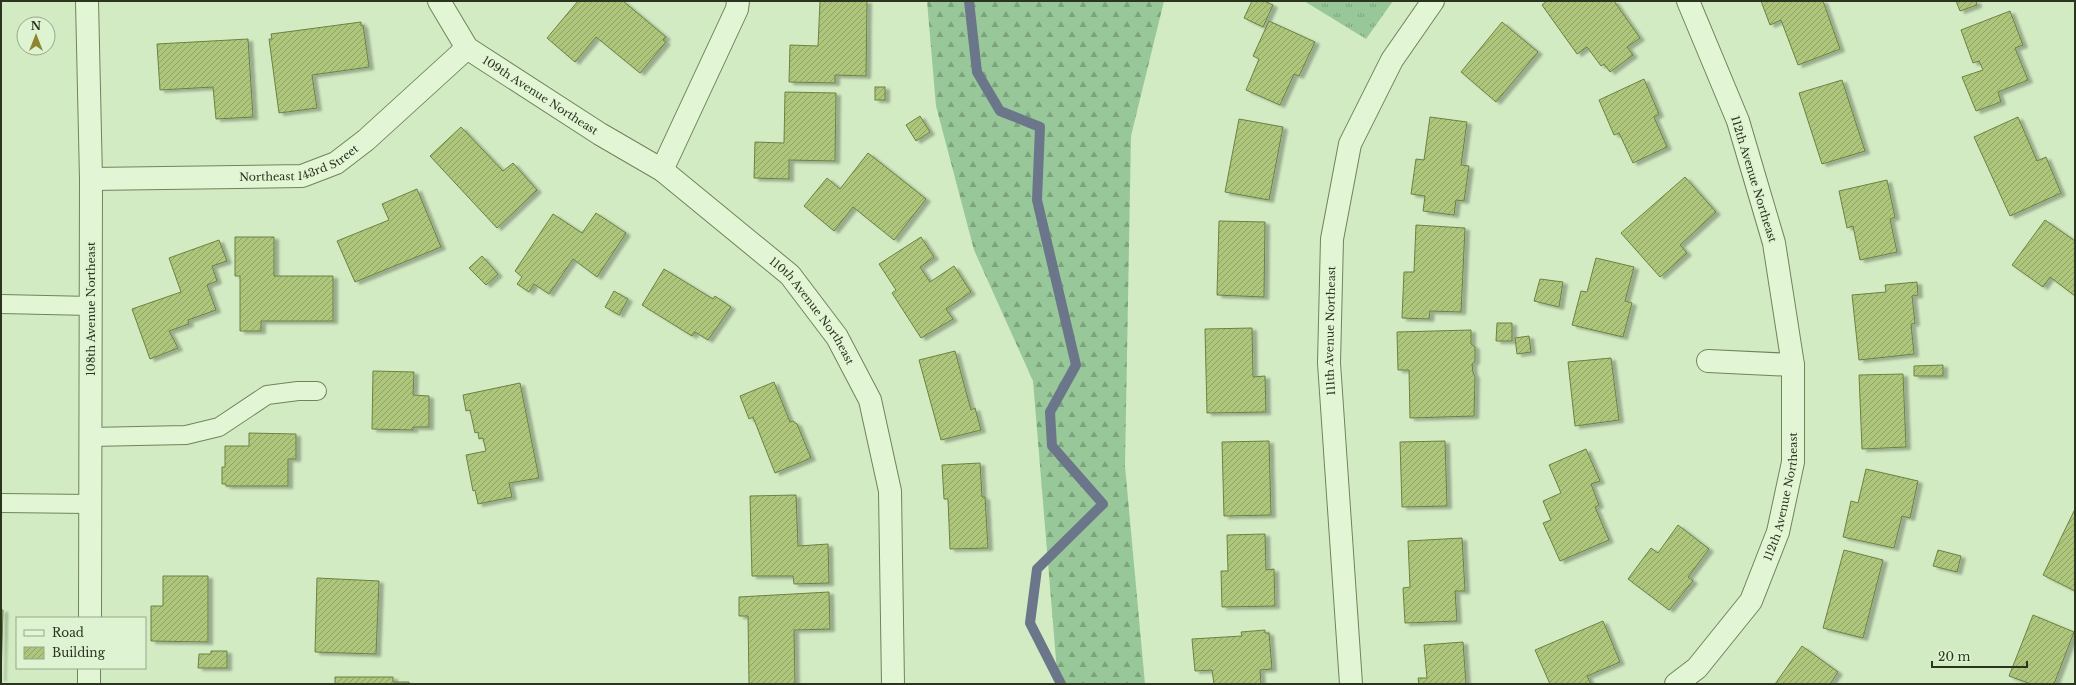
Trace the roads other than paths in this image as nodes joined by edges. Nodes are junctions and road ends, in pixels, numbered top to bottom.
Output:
1 (87, 1) edge
2 (439, 1) edge
3 (738, 1) edge
4 (1433, 1) edge
5 (1688, 1) edge
6 (467, 48) junction
7 (662, 170) junction
8 (91, 179) junction
9 (1, 304) edge
10 (91, 306) junction
11 (1708, 361) dead end
12 (1793, 365) junction
13 (317, 390) dead end
14 (90, 437) junction
15 (1, 503) edge
16 (90, 504) junction
17 (90, 617) edge
18 (90, 669) edge
19 (89, 684) edge
20 (893, 684) edge
21 (1351, 684) edge
22 (1676, 684) edge

1 - 8 street, 108th Avenue Northeast
2 - 6 street, 109th Avenue Northeast
3 - 7 street
4 - 21 street, 111th Avenue Northeast
5 - 12 street, 112th Avenue Northeast
6 - 7 street, 109th Avenue Northeast
6 - 8 street, Northeast 143rd Street
7 - 20 street, 110th Avenue Northeast
8 - 10 street, 108th Avenue Northeast
9 - 10 lane
10 - 14 street, 108th Avenue Northeast
11 - 12 street
12 - 22 street, 112th Avenue Northeast
13 - 14 lane
14 - 16 street, 108th Avenue Northeast
15 - 16 lane
16 - 17 street, 108th Avenue Northeast
18 - 19 street

